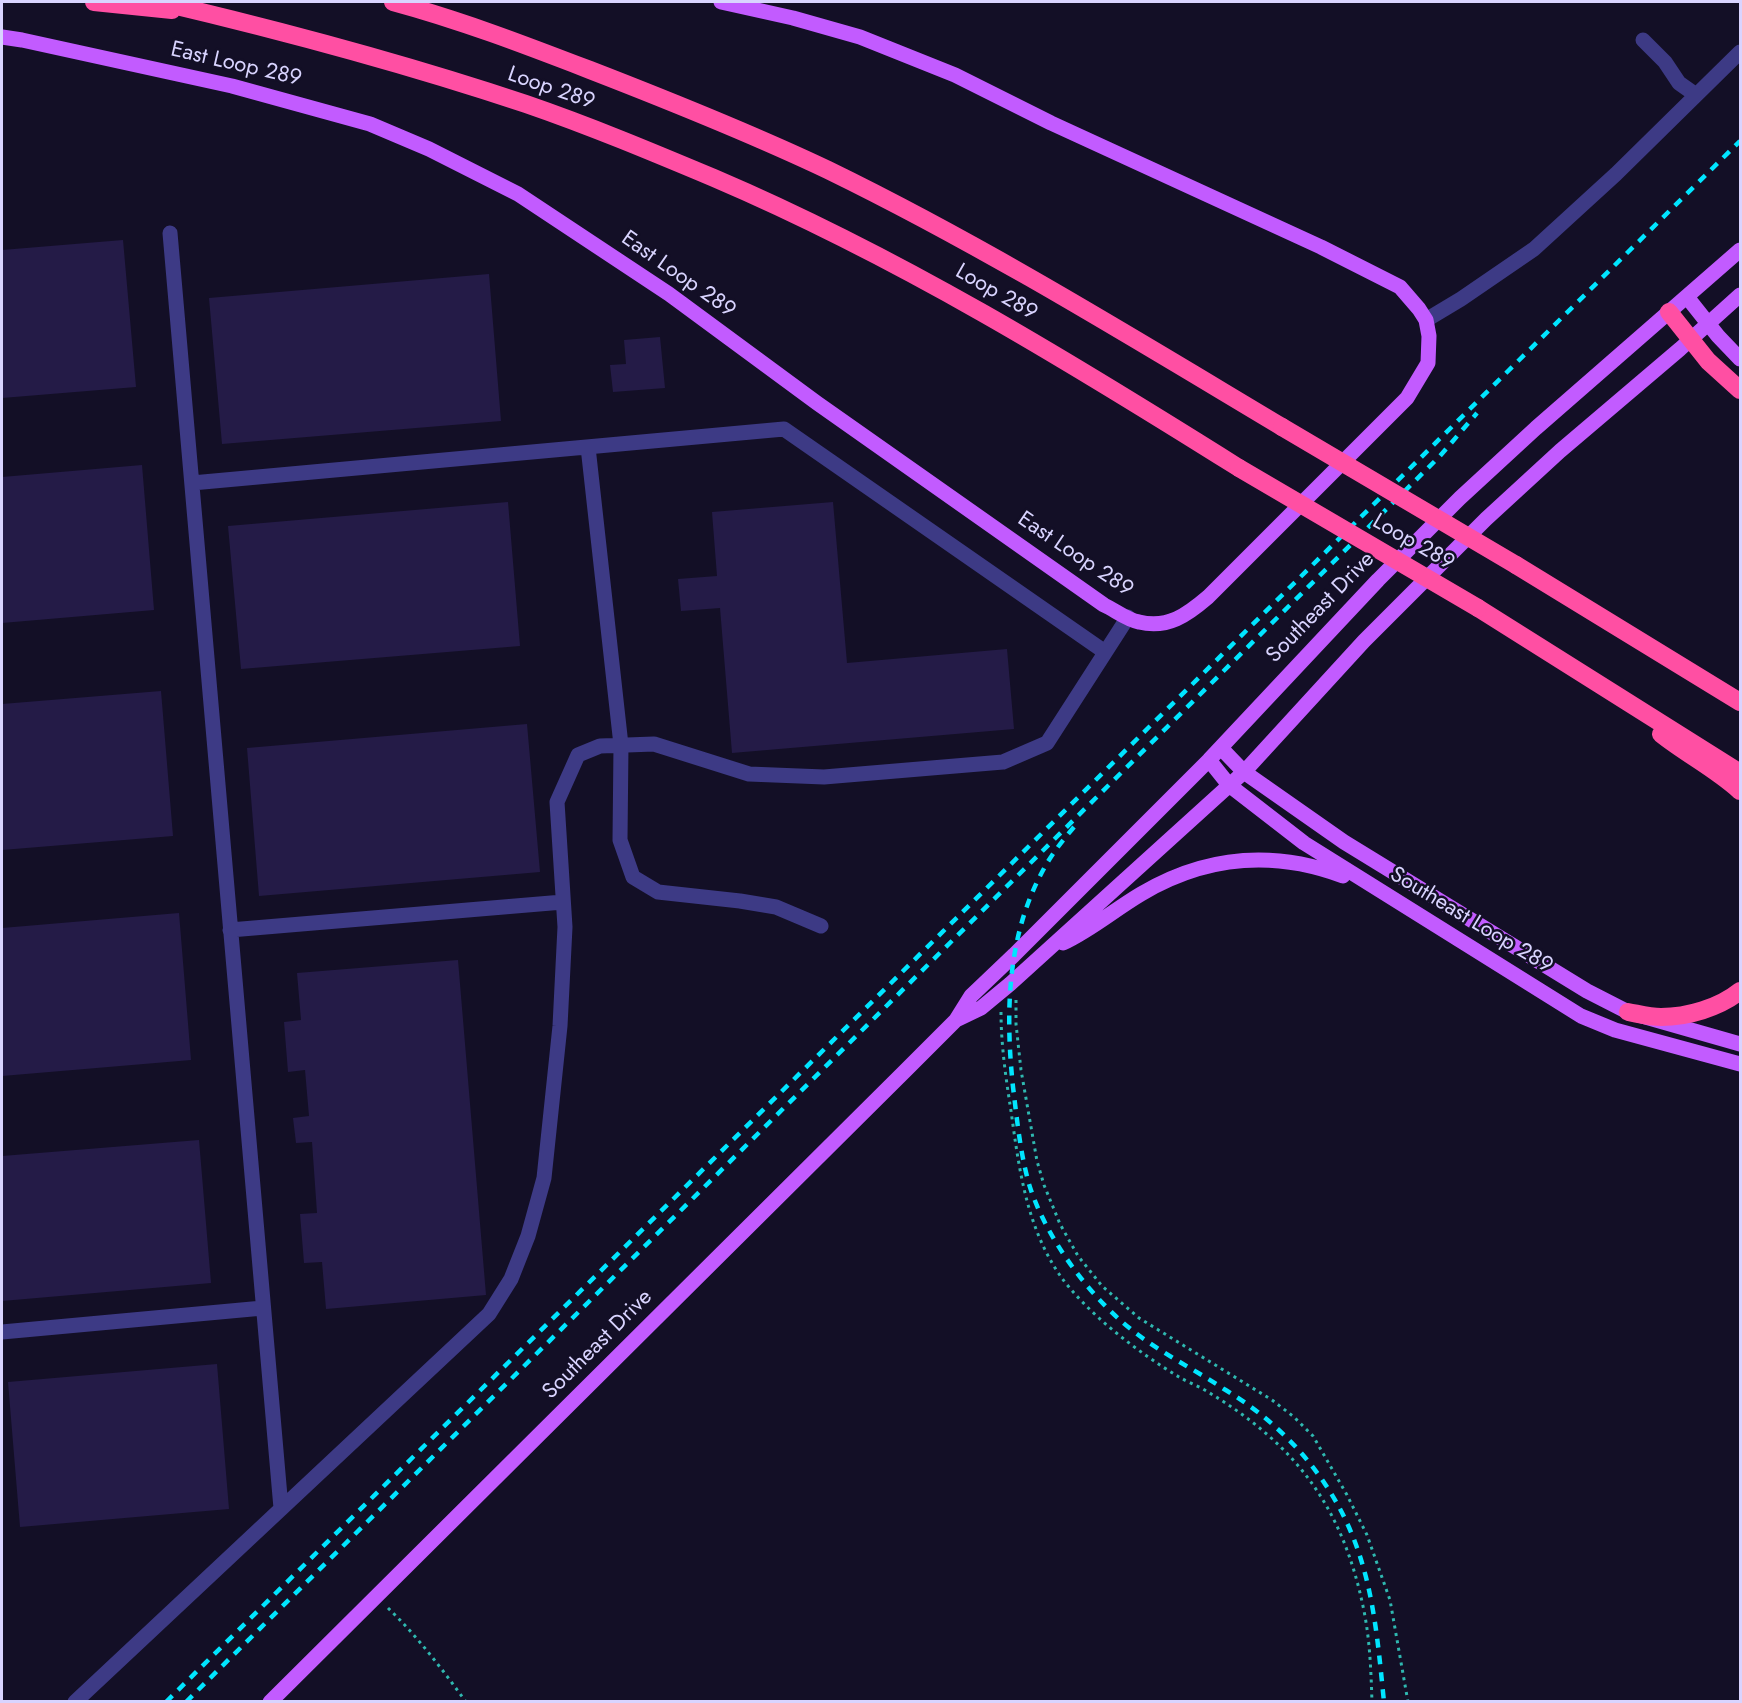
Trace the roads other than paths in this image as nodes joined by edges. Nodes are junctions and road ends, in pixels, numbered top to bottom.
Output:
1 (94, 2) edge
2 (160, 2) edge
3 (393, 2) edge
4 (721, 2) edge
5 (216, 15) junction
6 (2, 37) edge
7 (1643, 40) dead end
8 (1740, 52) edge
9 (1696, 95) junction
10 (170, 234) dead end
11 (1740, 250) edge
12 (1740, 295) edge
13 (1687, 297) junction
14 (1669, 312) junction
15 (1426, 320) junction
16 (1708, 324) junction
17 (1691, 340) junction
18 (1740, 359) edge
19 (1740, 390) edge
20 (588, 447) junction
21 (192, 483) junction
22 (1128, 617) junction
23 (1105, 652) junction
24 (1604, 687) junction
25 (1740, 702) edge
26 (621, 745) junction
27 (1221, 748) junction
28 (1209, 760) junction
29 (1245, 772) junction
30 (1740, 772) edge
31 (1229, 786) junction
32 (1740, 791) edge
33 (1372, 887) junction
34 (564, 902) junction
35 (821, 926) dead end
36 (230, 930) junction
37 (1047, 951) junction
38 (1740, 991) edge
39 (1628, 1012) junction
40 (956, 1020) junction
41 (1740, 1044) edge
42 (1740, 1064) edge
43 (263, 1308) junction
44 (2, 1332) edge
45 (281, 1508) junction
46 (75, 1701) edge
47 (270, 1701) edge

1 - 5 highway
2 - 5 highway, Loop 289
3 - 25 highway, Loop 289, bridge
4 - 15 main road
5 - 24 highway, Loop 289, bridge
6 - 22 main road, East Loop 289
7 - 9 street
8 - 9 street
9 - 15 street
10 - 21 street
11 - 13 main road, Southeast Drive
12 - 16 main road, Southeast Drive
13 - 14 main road, Southeast Drive
13 - 16 main road
14 - 17 highway
14 - 27 main road, Southeast Drive
15 - 22 main road, East Loop 289
16 - 17 main road, Southeast Drive
16 - 18 main road
17 - 19 highway
17 - 29 main road, Southeast Drive
20 - 21 street
20 - 23 street
20 - 26 street
21 - 36 street
22 - 23 street
23 - 26 street
24 - 30 highway, Loop 289
24 - 32 highway
26 - 34 street
26 - 35 street
27 - 28 main road, Southeast Drive
27 - 29 main road, Southeast Loop 289
28 - 31 main road, Southeast Loop 289
28 - 40 main road, Southeast Drive
29 - 31 main road, Southeast Drive
29 - 39 main road, Southeast Loop 289
31 - 33 main road, Southeast Loop 289
31 - 37 main road, Southeast Drive
33 - 37 main road
33 - 42 main road, Southeast Loop 289
34 - 36 street
34 - 45 street
36 - 43 street
37 - 40 main road, Southeast Drive
38 - 39 highway
39 - 41 main road, Southeast Loop 289
40 - 47 main road, Southeast Drive
43 - 44 street
43 - 45 street
45 - 46 street

